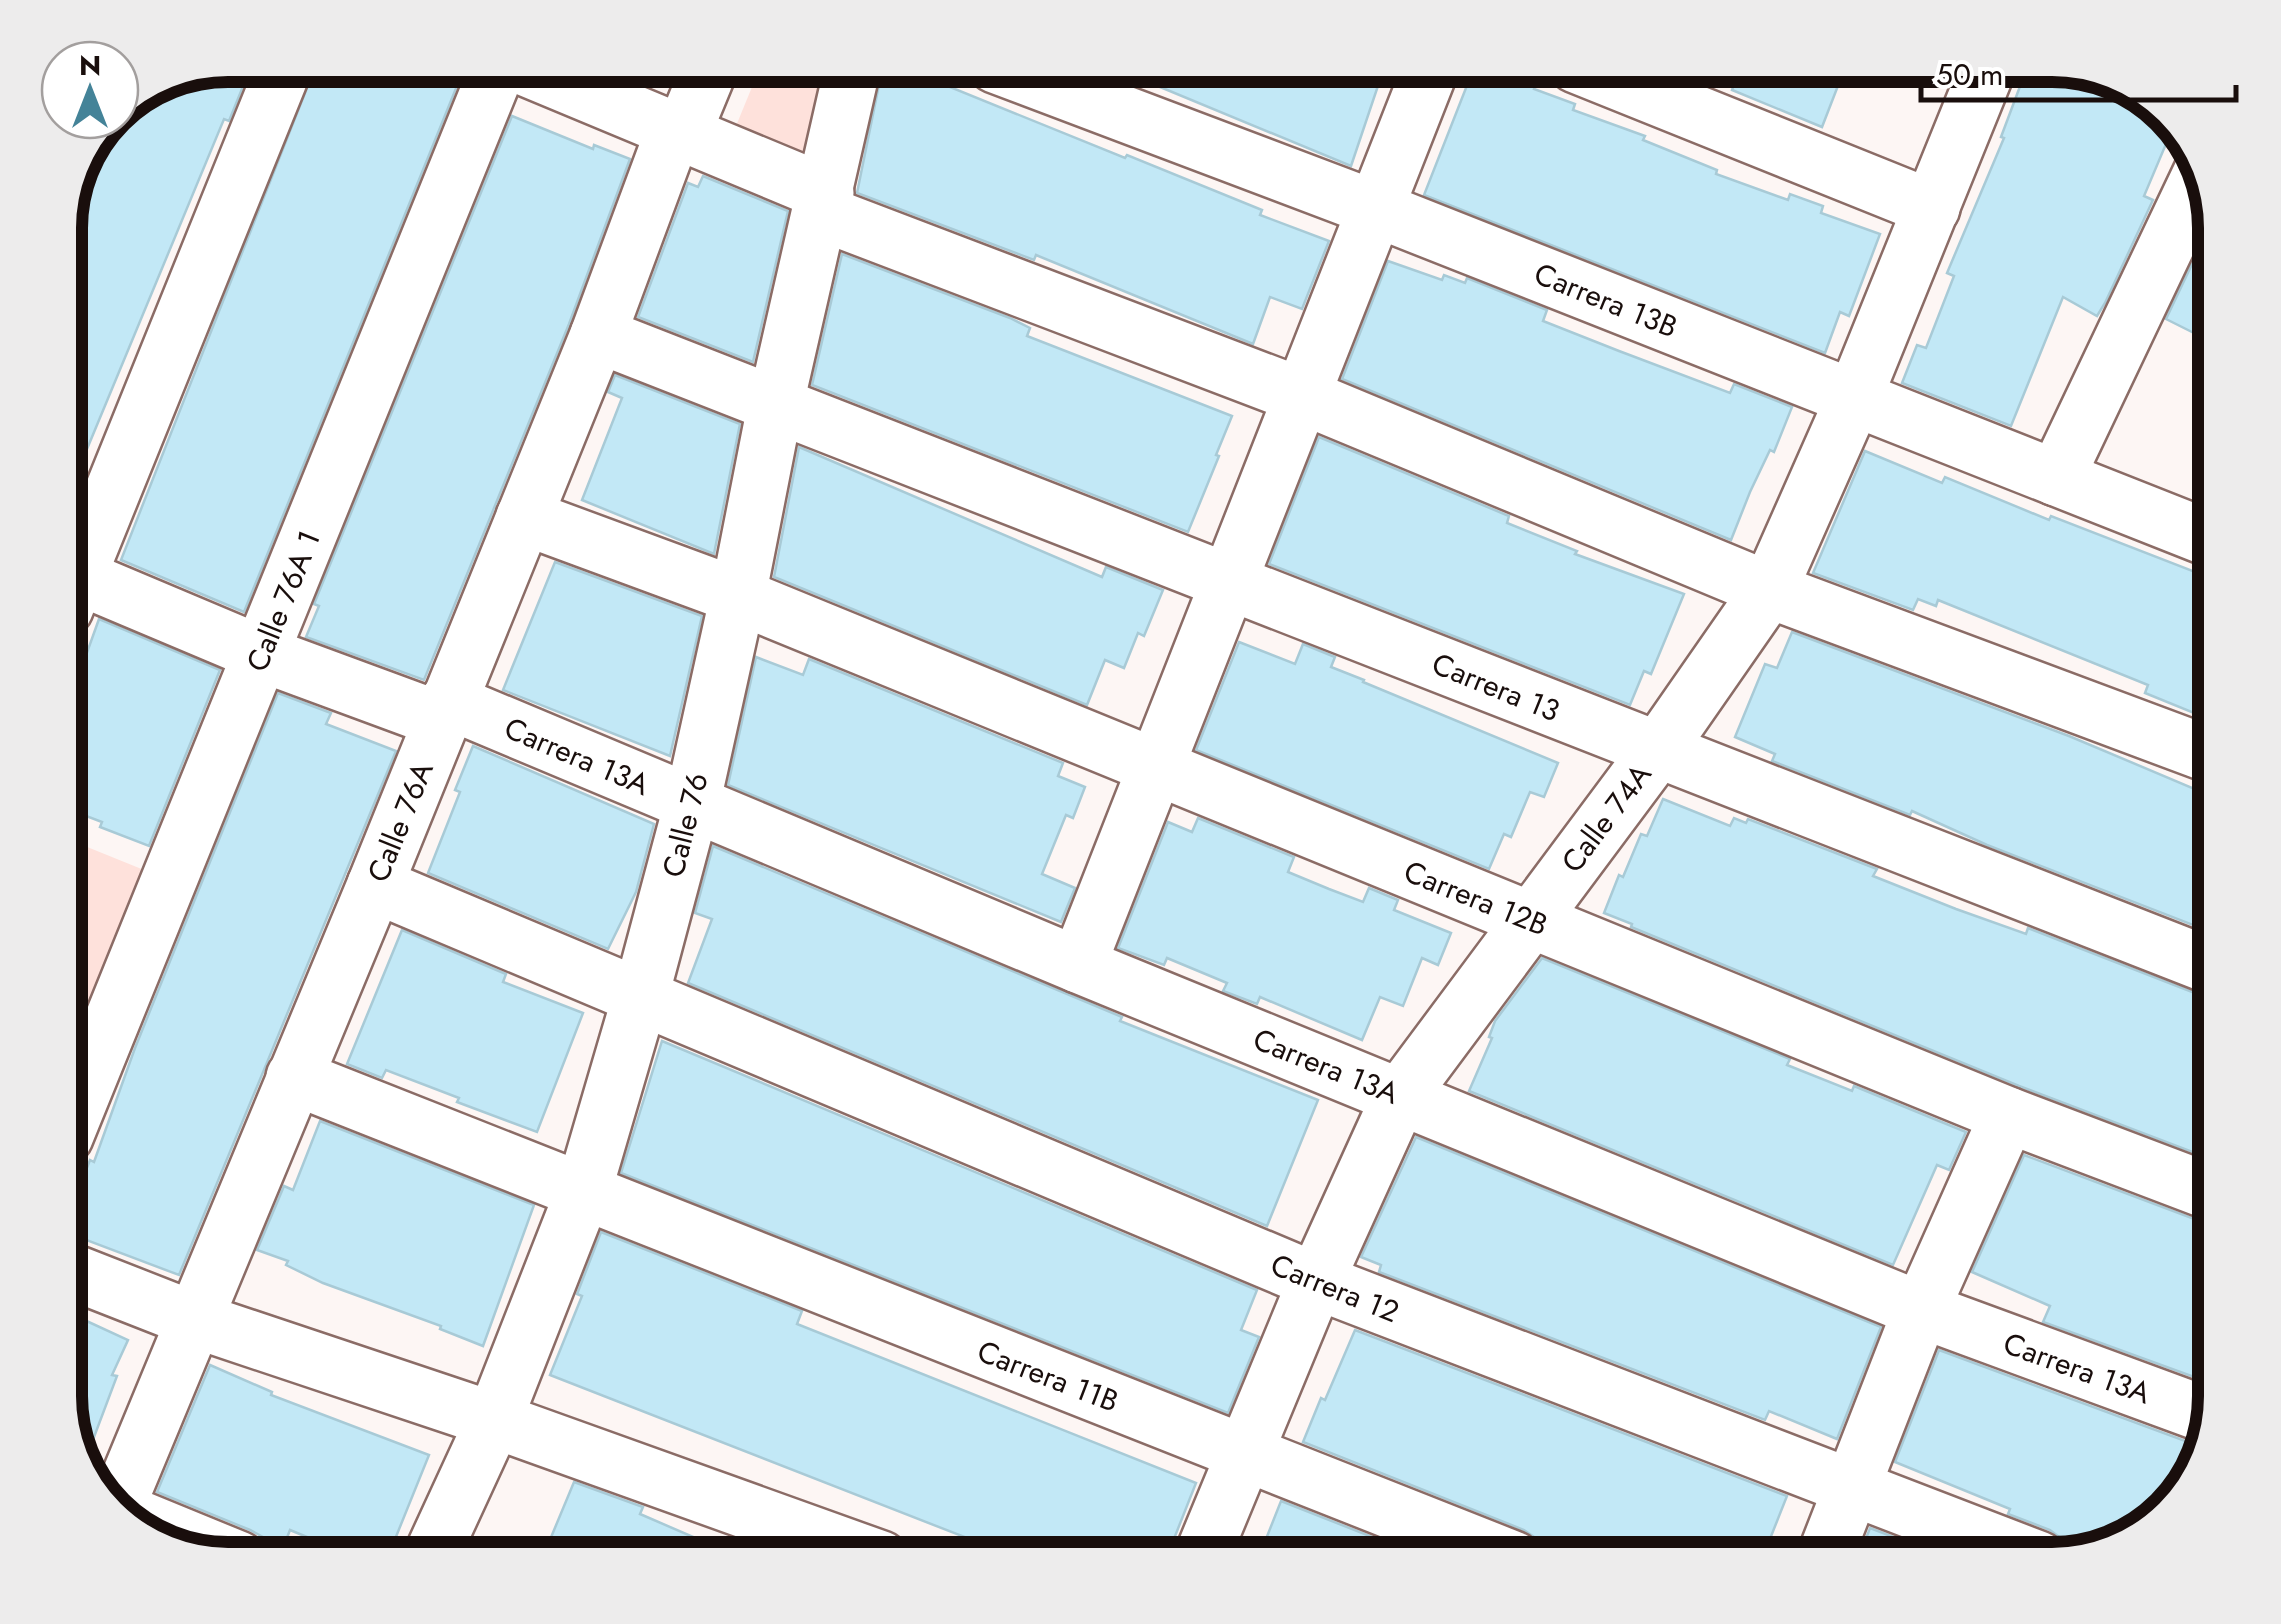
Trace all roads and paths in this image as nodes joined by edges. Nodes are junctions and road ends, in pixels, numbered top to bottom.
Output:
1 (278, 82) edge
2 (492, 82) edge
3 (559, 82) edge
4 (703, 82) edge
5 (849, 82) edge
6 (1040, 82) edge
7 (1425, 82) edge
8 (1618, 82) edge
9 (1982, 82) edge
10 (678, 132) junction
11 (2193, 189) edge
12 (824, 203) junction
13 (1932, 208) junction
14 (1376, 209) junction
15 (598, 335) junction
16 (1302, 396) junction
17 (1854, 398) junction
18 (776, 407) junction
19 (2056, 478) junction
20 (524, 517) junction
21 (2198, 534) edge
22 (83, 554) edge
23 (1229, 581) junction
24 (1770, 590) junction
25 (83, 591) edge
26 (738, 596) junction
27 (262, 654) junction
28 (444, 711) junction
29 (2198, 749) edge
30 (1656, 752) junction
31 (1156, 768) junction
32 (692, 804) junction
33 (375, 885) junction
34 (1528, 919) junction
35 (2198, 961) edge
36 (1078, 965) junction
37 (641, 995) junction
38 (294, 1077) junction
39 (83, 1093) edge
40 (1400, 1096) junction
41 (2008, 1115) junction
42 (2198, 1187) edge
43 (584, 1193) junction
44 (83, 1276) edge
45 (1316, 1282) junction
46 (1921, 1310) junction
47 (194, 1320) junction
48 (2197, 1412) edge
49 (494, 1420) junction
50 (1244, 1453) junction
51 (1851, 1487) junction
52 (122, 1495) edge
53 (438, 1542) edge
54 (834, 1542) edge
55 (1208, 1542) edge
56 (1469, 1542) edge
57 (1830, 1542) edge
58 (1994, 1542) edge

1 - 22 street
2 - 27 street, Calle 76A 1
3 - 10 street
4 - 10 street, Calle 76A
5 - 12 street, Calle 76
6 - 14 street, Carrera 13B
7 - 14 street
8 - 13 street
9 - 13 street, Calle 74A
10 - 12 street
10 - 15 street, Calle 76A
11 - 19 street
12 - 16 street
12 - 18 street, Calle 76
13 - 17 street, Calle 74A
14 - 16 street
14 - 17 street, Carrera 13B
15 - 18 street, Carrera 13
15 - 20 street, Calle 76A
16 - 23 street
16 - 24 street
17 - 19 street, Carrera 13B
17 - 24 street, Calle 74A
18 - 23 street, Carrera 13
18 - 26 street, Calle 76
19 - 21 street, Carrera 13B
20 - 26 street
20 - 28 street, Calle 76A
23 - 30 street, Carrera 13
23 - 31 street
24 - 29 street
24 - 30 street, Calle 74A
25 - 27 street, Carrera 13A
26 - 31 street, Carrera 12B
26 - 32 street, Calle 76
27 - 28 street, Carrera 13A
27 - 39 street, Calle 76A 1
28 - 32 street, Carrera 13A
28 - 33 street, Calle 76A
30 - 34 street, Calle 74A
30 - 35 street, Carrera 13
31 - 34 street, Carrera 12B
31 - 36 street
32 - 36 street, Carrera 13A
32 - 37 street, Calle 76
33 - 37 street, Carrera 12
33 - 38 street, Calle 76A
34 - 40 street, Calle 74A
34 - 41 street, Carrera 12B
36 - 40 street, Carrera 13A
37 - 43 street, Calle 76
37 - 45 street, Carrera 12
38 - 43 street, Carrera 11B
38 - 47 street, Calle 76A
40 - 45 street, Calle 74A
40 - 46 street, Carrera 13A
41 - 42 street, Carrera 12B
41 - 46 street
43 - 49 street, Calle 76
43 - 50 street, Carrera 11B
44 - 47 street
45 - 50 street, Calle 74A
45 - 51 street, Carrera 12
46 - 48 street, Carrera 13A
46 - 51 street
47 - 49 street
47 - 52 street, Calle 76A
49 - 53 street, Calle 76
49 - 54 street
50 - 55 street, Calle 74A
50 - 56 street, Carrera 11B
51 - 57 street
51 - 58 street, Carrera 12

